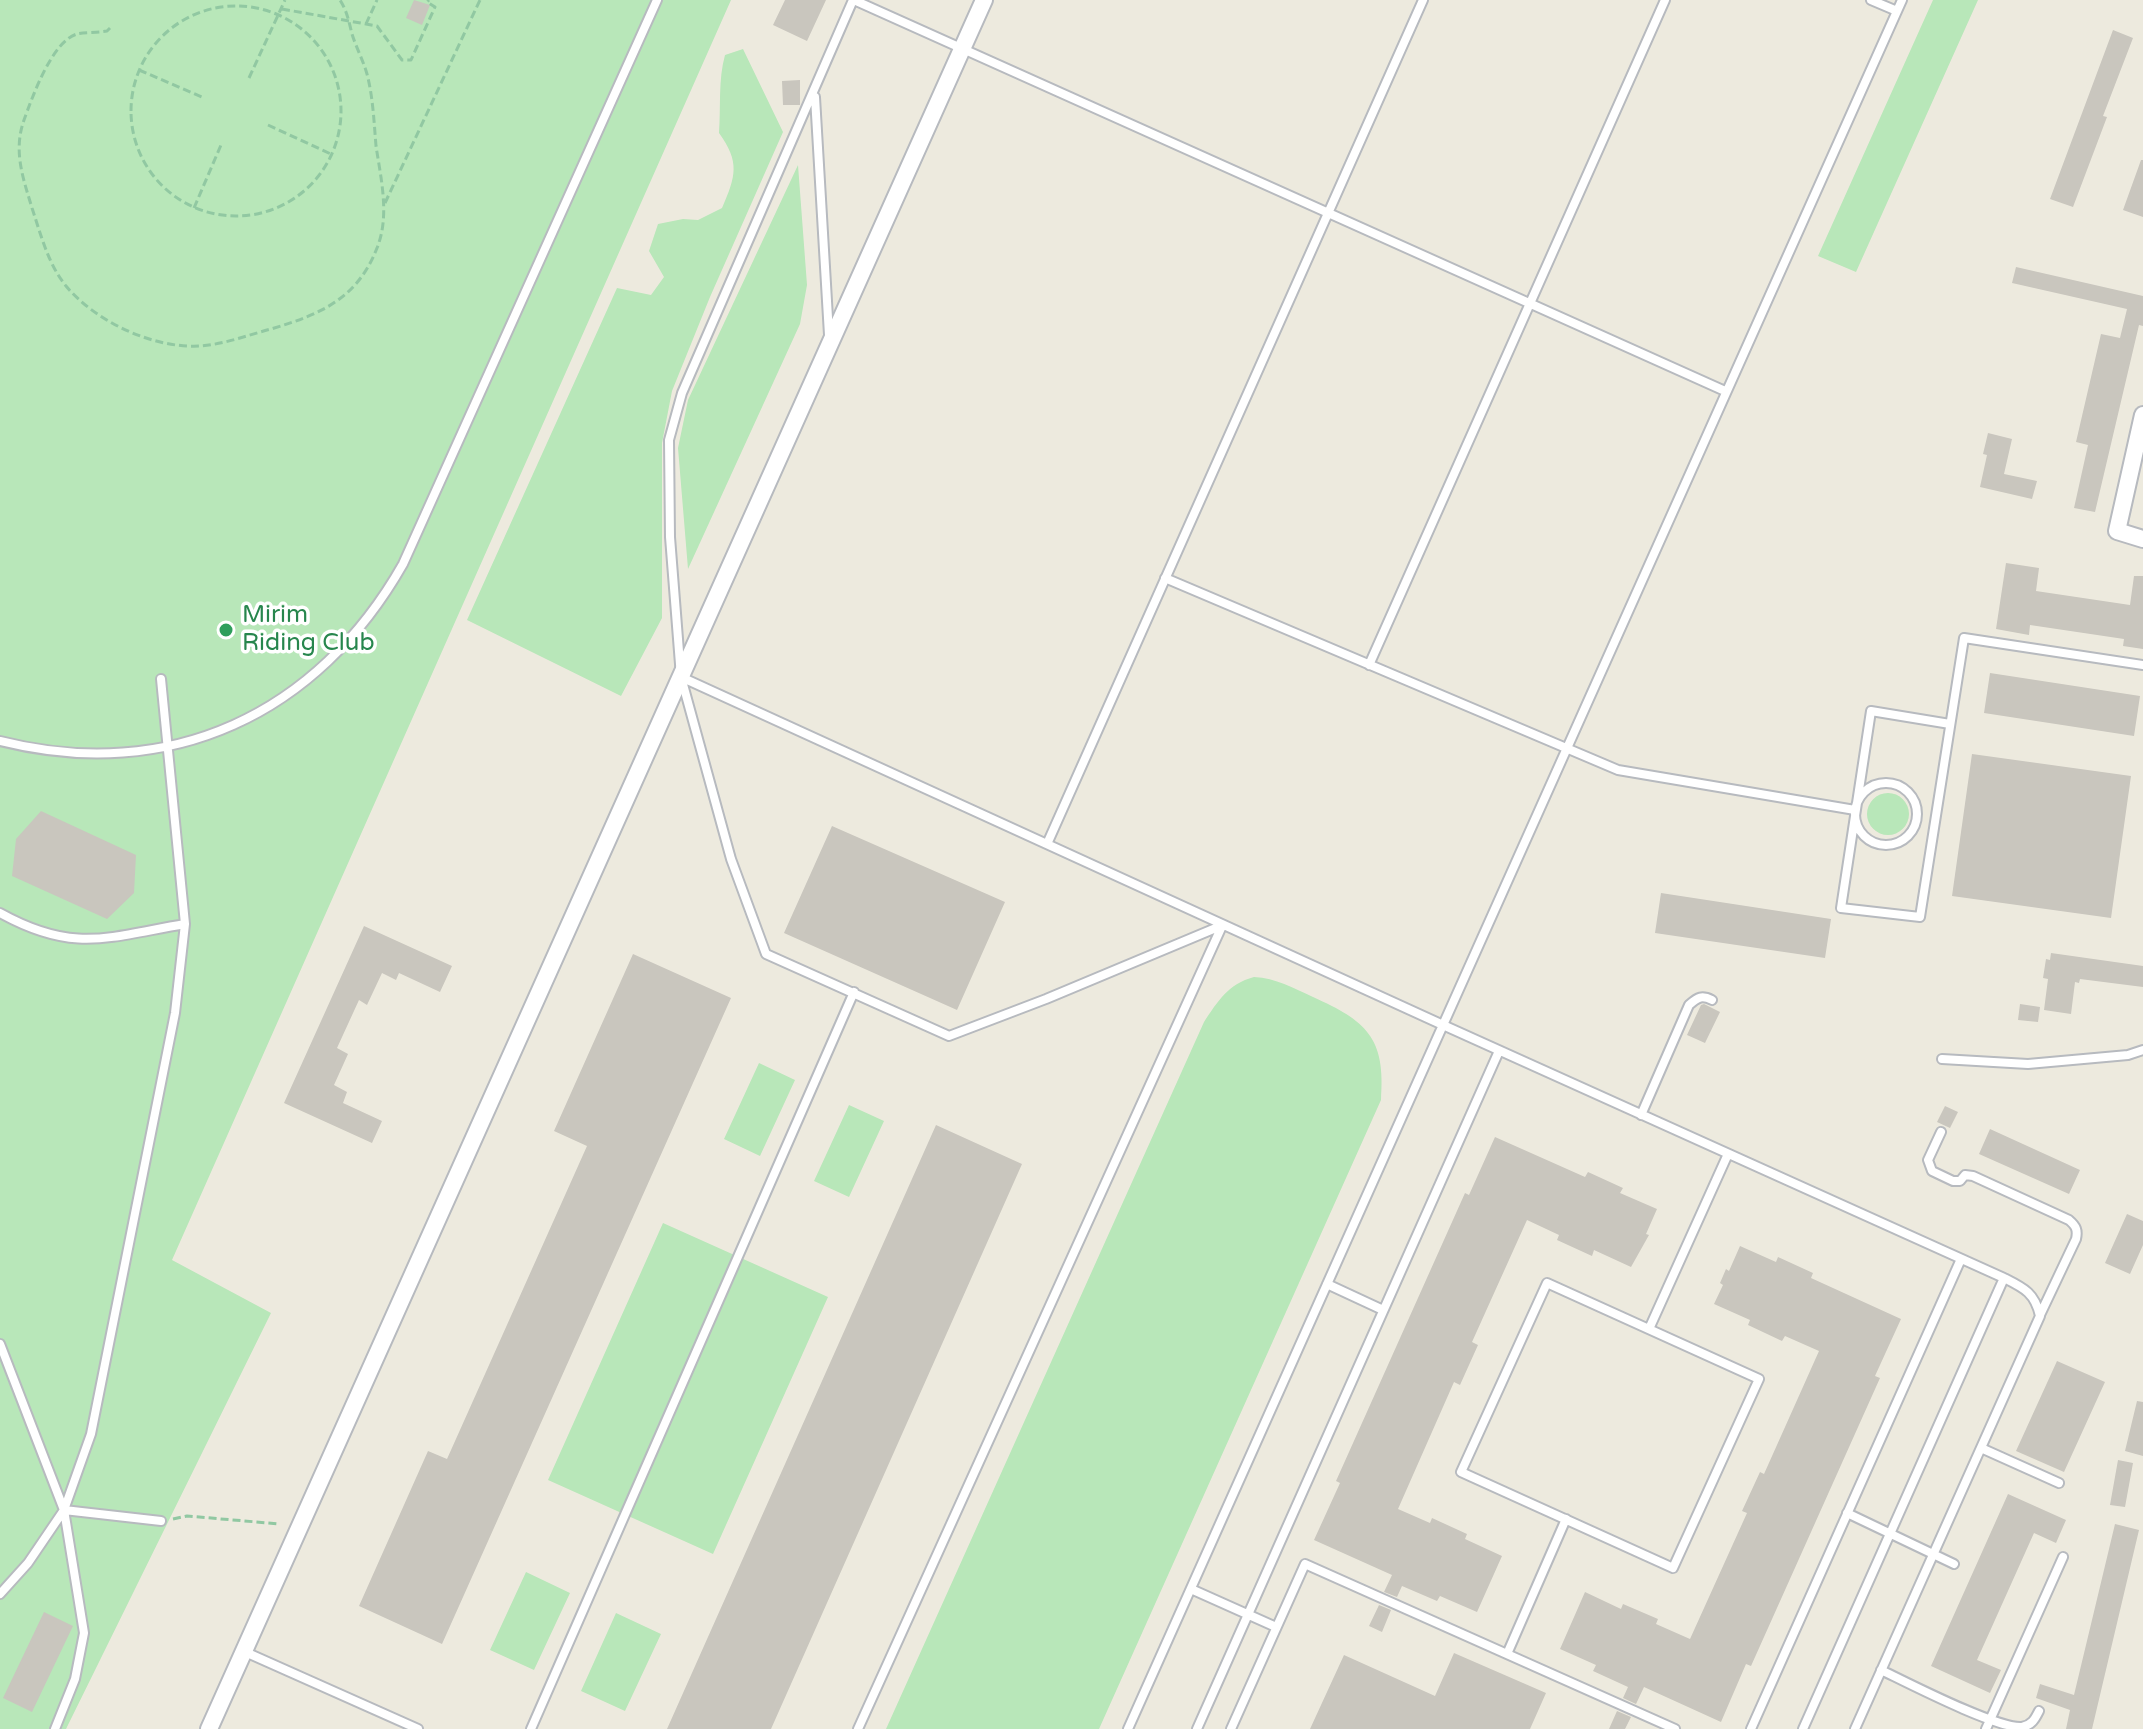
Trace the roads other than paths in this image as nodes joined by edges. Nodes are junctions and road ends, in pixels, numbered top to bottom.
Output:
1 (657, 0) edge
2 (854, 0) edge
3 (984, 0) edge
4 (1423, 0) edge
5 (1665, 0) edge
6 (1871, 0) edge
7 (1902, 0) edge
8 (1897, 11) junction
9 (962, 49) junction
10 (815, 92) junction
11 (1327, 214) junction
12 (1528, 304) junction
13 (830, 344) junction
14 (1725, 391) junction
15 (2143, 415) edge
16 (2143, 539) edge
17 (1165, 578) junction
18 (1369, 665) junction
19 (2143, 665) edge
20 (681, 677) junction
21 (161, 679) dead end
22 (1950, 724) junction
23 (0, 741) edge
24 (169, 746) junction
25 (1568, 749) junction
26 (1855, 810) junction
27 (1918, 817) junction
28 (1935, 818) junction
29 (1047, 844) junction
30 (0, 913) edge
31 (185, 924) junction
32 (1223, 925) junction
33 (854, 992) junction
34 (1712, 1000) dead end
35 (1443, 1025) junction
36 (2143, 1050) edge
37 (1499, 1051) junction
38 (1942, 1059) dead end
39 (1641, 1115) junction
40 (1941, 1132) dead end
41 (1728, 1154) junction
42 (1961, 1259) junction
43 (2004, 1278) junction
44 (1327, 1284) junction
45 (1383, 1310) junction
46 (2040, 1316) junction
47 (1649, 1329) junction
48 (0, 1344) edge
49 (1981, 1448) junction
50 (2059, 1483) dead end
51 (64, 1510) junction
52 (1847, 1513) junction
53 (1566, 1519) junction
54 (161, 1521) road end
55 (1890, 1533) junction
56 (1933, 1554) junction
57 (2063, 1557) dead end
58 (1954, 1564) dead end
59 (1191, 1589) junction
60 (0, 1594) edge
61 (1248, 1614) junction
62 (1276, 1627) junction
63 (243, 1651) junction
64 (1507, 1654) junction
65 (1881, 1670) junction
66 (2039, 1711) dead end
67 (1988, 1724) edge
68 (55, 1729) edge
69 (209, 1729) edge
70 (418, 1729) edge
71 (531, 1729) edge
72 (858, 1729) edge
73 (1128, 1729) edge
74 (1197, 1729) edge
75 (1231, 1729) edge
76 (1675, 1729) edge
77 (1751, 1729) edge
78 (1803, 1729) edge
79 (1855, 1729) edge

1 - 24 lane
2 - 9 lane
2 - 10 lane
3 - 9 street
4 - 11 lane
5 - 12 lane
6 - 8 lane
7 - 8 lane
8 - 14 lane
9 - 11 lane
9 - 13 street
10 - 13 lane
10 - 20 lane
11 - 12 lane
11 - 17 lane
12 - 14 lane
12 - 18 lane
13 - 20 street
14 - 25 lane
15 - 16 street
17 - 18 lane
17 - 29 lane
18 - 25 lane
19 - 22 lane
20 - 29 lane
20 - 33 lane
20 - 63 street
21 - 24 lane
22 - 26 lane
22 - 28 lane
23 - 24 lane
24 - 31 lane
25 - 26 lane
25 - 35 lane
26 - 27 lane
26 - 27 lane
26 - 28 lane
27 - 28 lane
29 - 32 lane
30 - 31 lane
31 - 51 lane
32 - 33 lane
32 - 35 lane
32 - 72 lane
33 - 71 lane
34 - 39 lane
35 - 37 lane
35 - 44 lane
36 - 38 lane
37 - 39 lane
37 - 45 lane
39 - 41 lane
40 - 46 lane
41 - 42 lane
41 - 47 lane
42 - 43 lane
42 - 52 lane
43 - 46 lane
43 - 55 lane
44 - 45 lane
44 - 59 lane
45 - 61 lane
46 - 49 lane
47 - 53 lane
47 - 53 lane
48 - 51 lane
49 - 50 lane
49 - 56 lane
51 - 54 lane
51 - 60 lane
51 - 68 lane
52 - 55 lane
52 - 77 lane
53 - 64 lane
55 - 56 lane
55 - 78 lane
56 - 58 lane
56 - 65 lane
57 - 67 lane
59 - 61 lane
59 - 73 lane
61 - 62 lane
61 - 74 lane
62 - 64 lane
62 - 75 lane
63 - 69 street
63 - 70 lane
64 - 76 lane
65 - 67 lane
65 - 79 lane
66 - 67 lane

